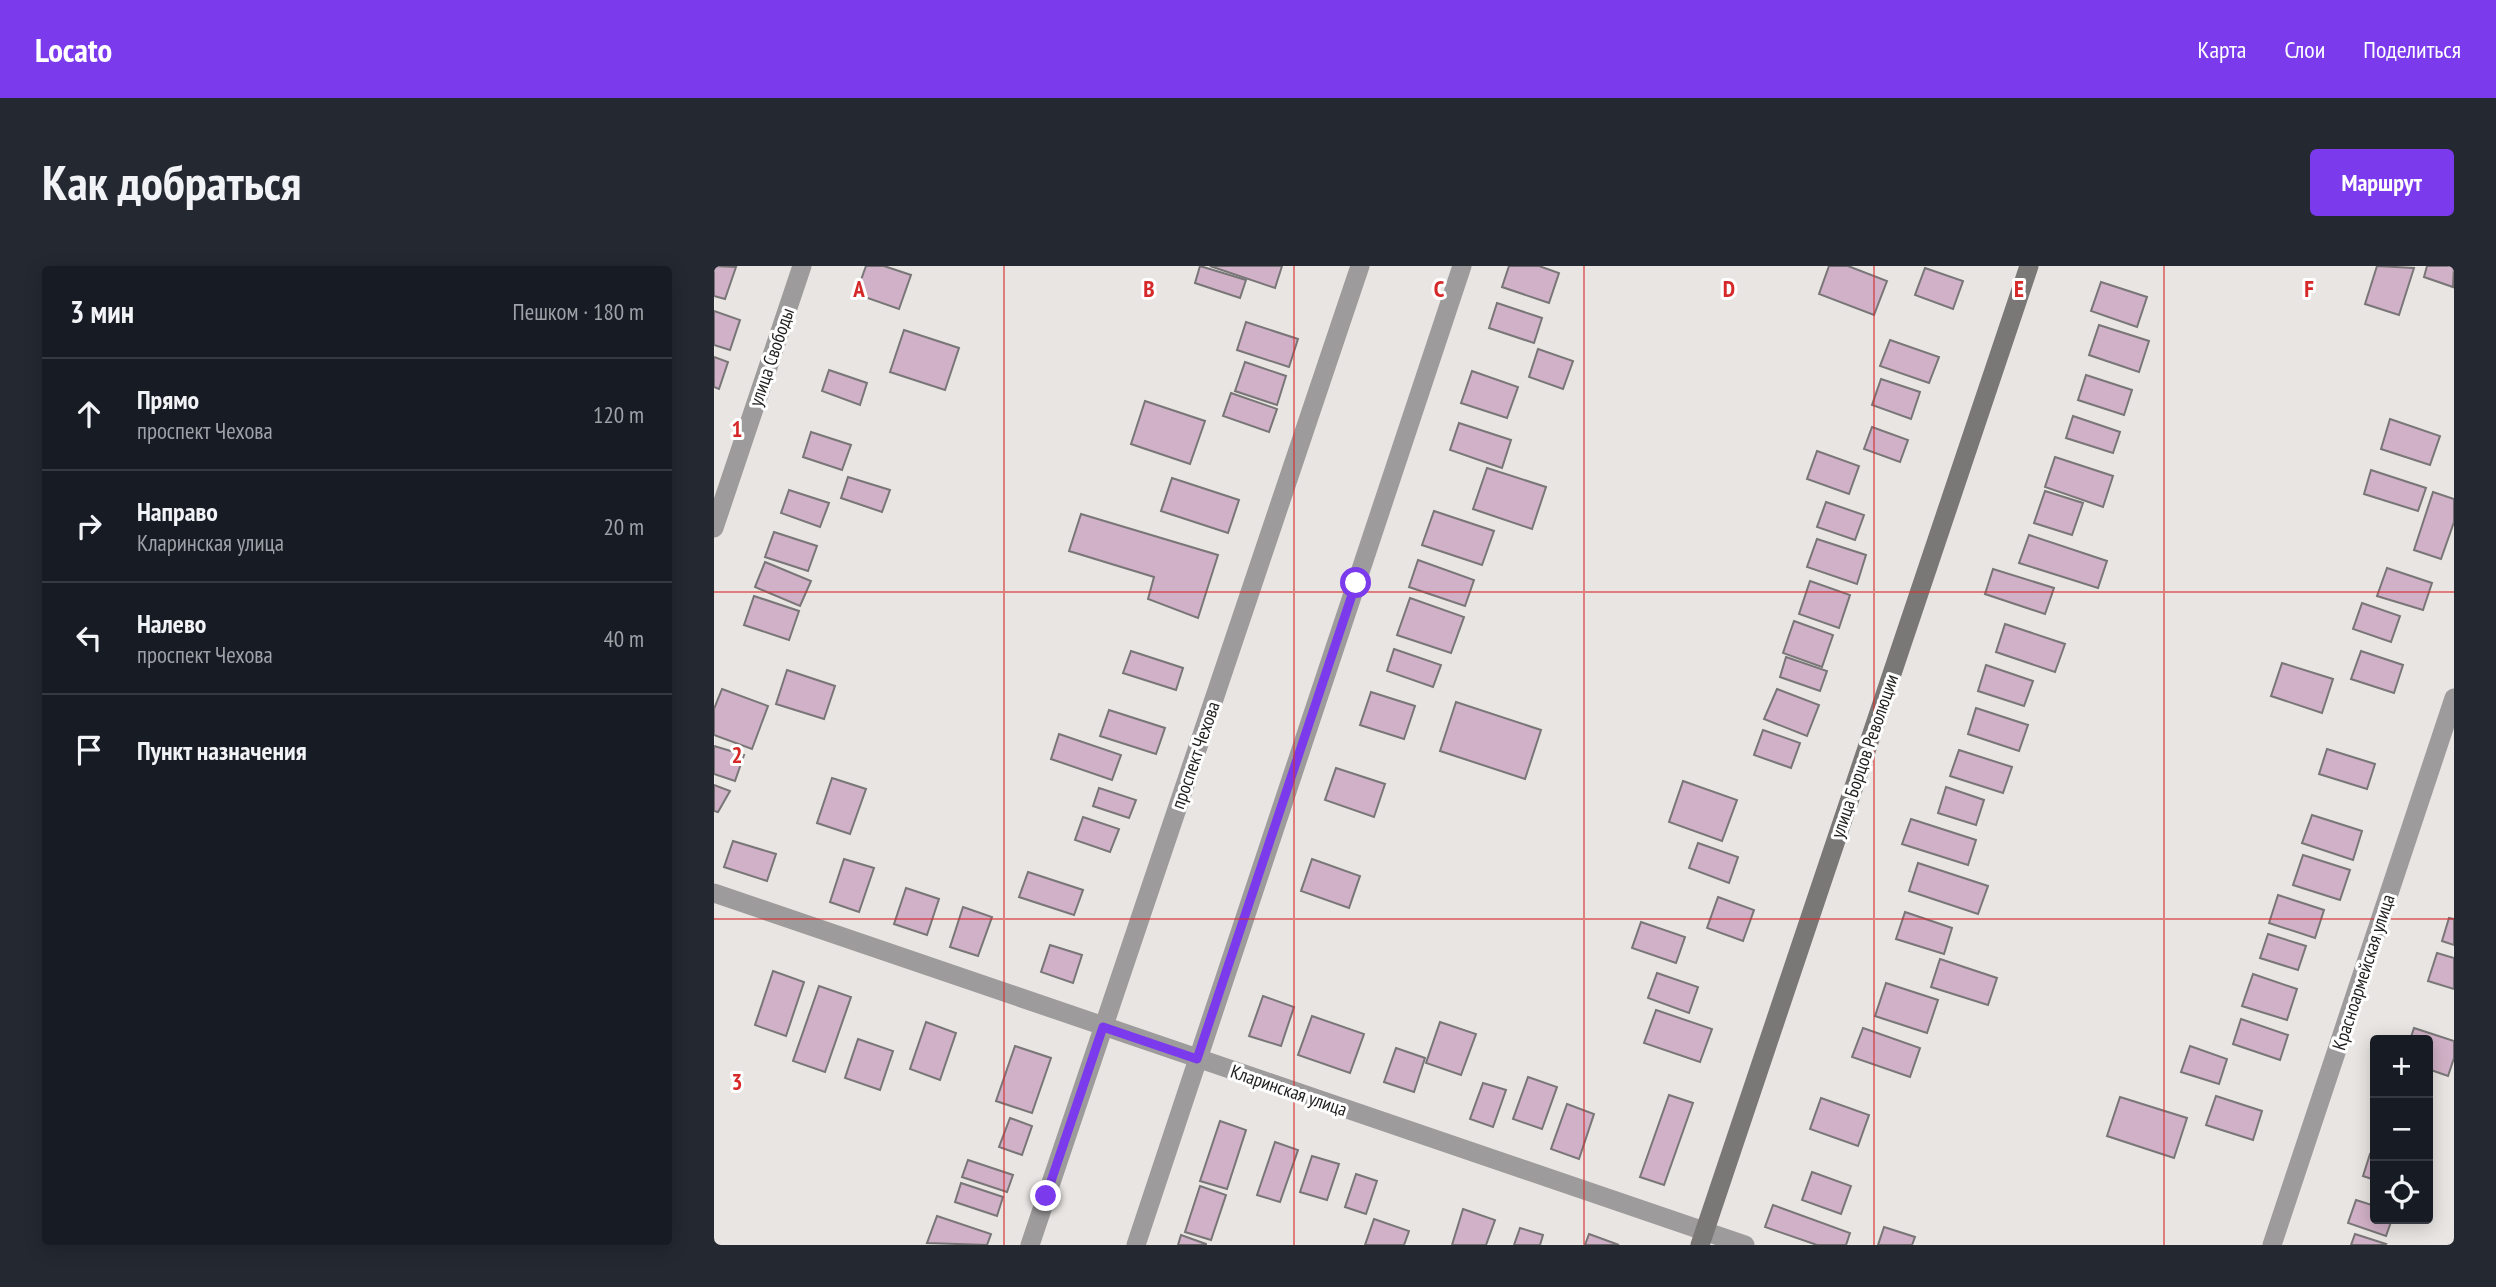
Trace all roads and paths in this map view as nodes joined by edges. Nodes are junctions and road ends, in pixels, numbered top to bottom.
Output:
1 (802, 266) edge
2 (1360, 266) edge
3 (1462, 266) edge
4 (2029, 266) edge
5 (714, 528) edge
6 (2454, 698) edge
7 (714, 893) edge
8 (1103, 1027) junction
9 (1197, 1059) junction
10 (1702, 1238) edge
11 (1030, 1245) edge
12 (1136, 1245) edge
13 (1745, 1245) edge
14 (2272, 1245) edge

1 - 5 street, улица Свободы
2 - 8 street, проспект Чехова
3 - 9 street
4 - 10 main road, улица Борцов Революции
6 - 14 street, Красноармейская улица
7 - 8 street, Кларинская улица
8 - 9 street, Кларинская улица
8 - 11 street, проспект Чехова
9 - 10 street, Кларинская улица
9 - 12 street
10 - 13 street, Кларинская улица

